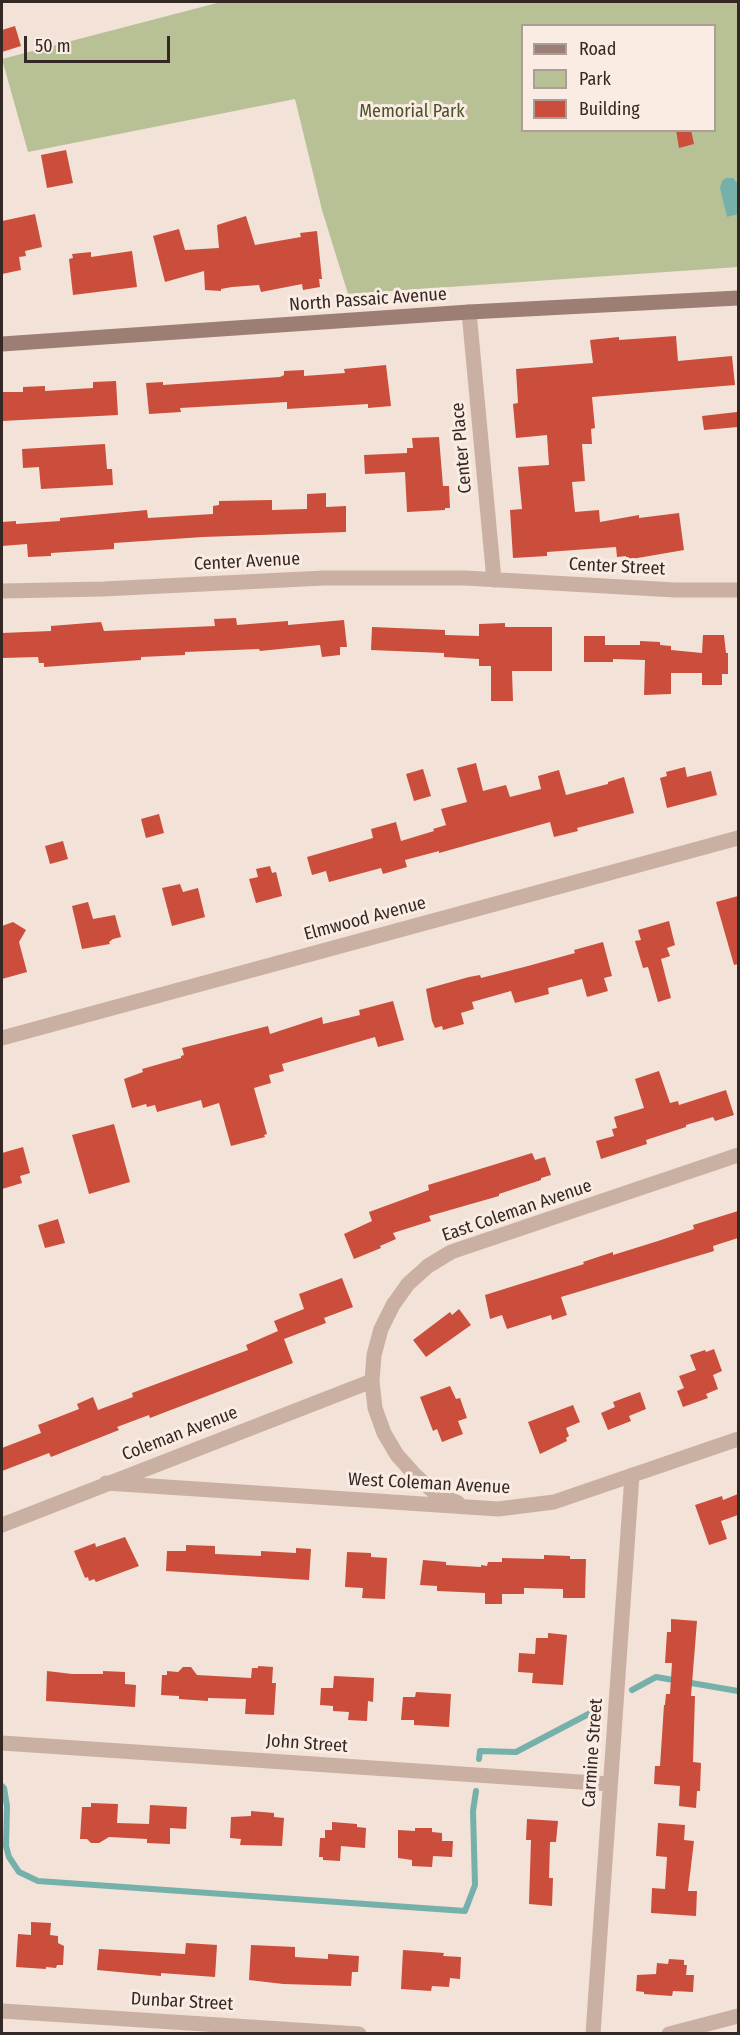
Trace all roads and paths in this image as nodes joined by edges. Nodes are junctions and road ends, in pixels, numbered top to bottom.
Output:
1 (738, 298) edge
2 (469, 312) junction
3 (2, 344) edge
4 (494, 580) junction
5 (738, 590) edge
6 (2, 591) edge
7 (738, 837) edge
8 (2, 1038) edge
9 (738, 1155) edge
10 (372, 1381) junction
11 (738, 1439) edge
12 (632, 1476) junction
13 (106, 1483) junction
14 (471, 1508) junction
15 (2, 1525) edge
16 (2, 1743) edge
17 (610, 1784) junction
18 (2, 2011) edge
19 (738, 2016) edge
20 (359, 2034) edge
21 (593, 2034) edge
22 (669, 2034) edge

1 - 2 main road, North Passaic Avenue
2 - 3 main road, North Passaic Avenue
2 - 4 street, Center Place
4 - 5 street, Center Street
4 - 6 street, Center Avenue
7 - 8 street, Elmwood Avenue
9 - 10 street, East Coleman Avenue
10 - 13 street, Coleman Avenue
10 - 14 street, East Coleman Avenue
11 - 12 street, West Coleman Avenue
12 - 14 street, West Coleman Avenue
12 - 17 street, Carmine Street
13 - 14 street, West Coleman Avenue
13 - 15 street, Coleman Avenue
16 - 17 street, John Street
17 - 21 street, Carmine Street
18 - 20 street, Dunbar Street
19 - 22 street

